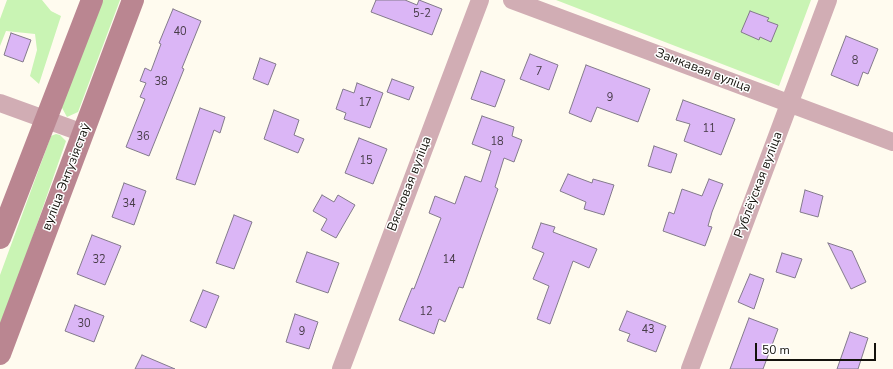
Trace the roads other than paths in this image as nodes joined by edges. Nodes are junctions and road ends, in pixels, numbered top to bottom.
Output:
1 (92, 0) edge
2 (133, 0) edge
3 (480, 0) edge
4 (512, 0) edge
5 (828, 0) edge
6 (0, 103) edge
7 (790, 104) junction
8 (45, 119) junction
9 (83, 133) junction
10 (893, 142) edge
11 (0, 238) edge
12 (0, 354) edge
13 (342, 369) edge
14 (690, 369) edge

1 - 8 street
2 - 9 street, вуліца Энтузіястаў
3 - 13 street, Вясновая вуліца
4 - 7 street, Замкавая вуліца
5 - 7 street, Рублёўская вуліца
6 - 8 street
7 - 10 street, Замкавая вуліца
7 - 14 street, Рублёўская вуліца
8 - 9 street
8 - 11 street
9 - 12 street, вуліца Энтузіястаў

